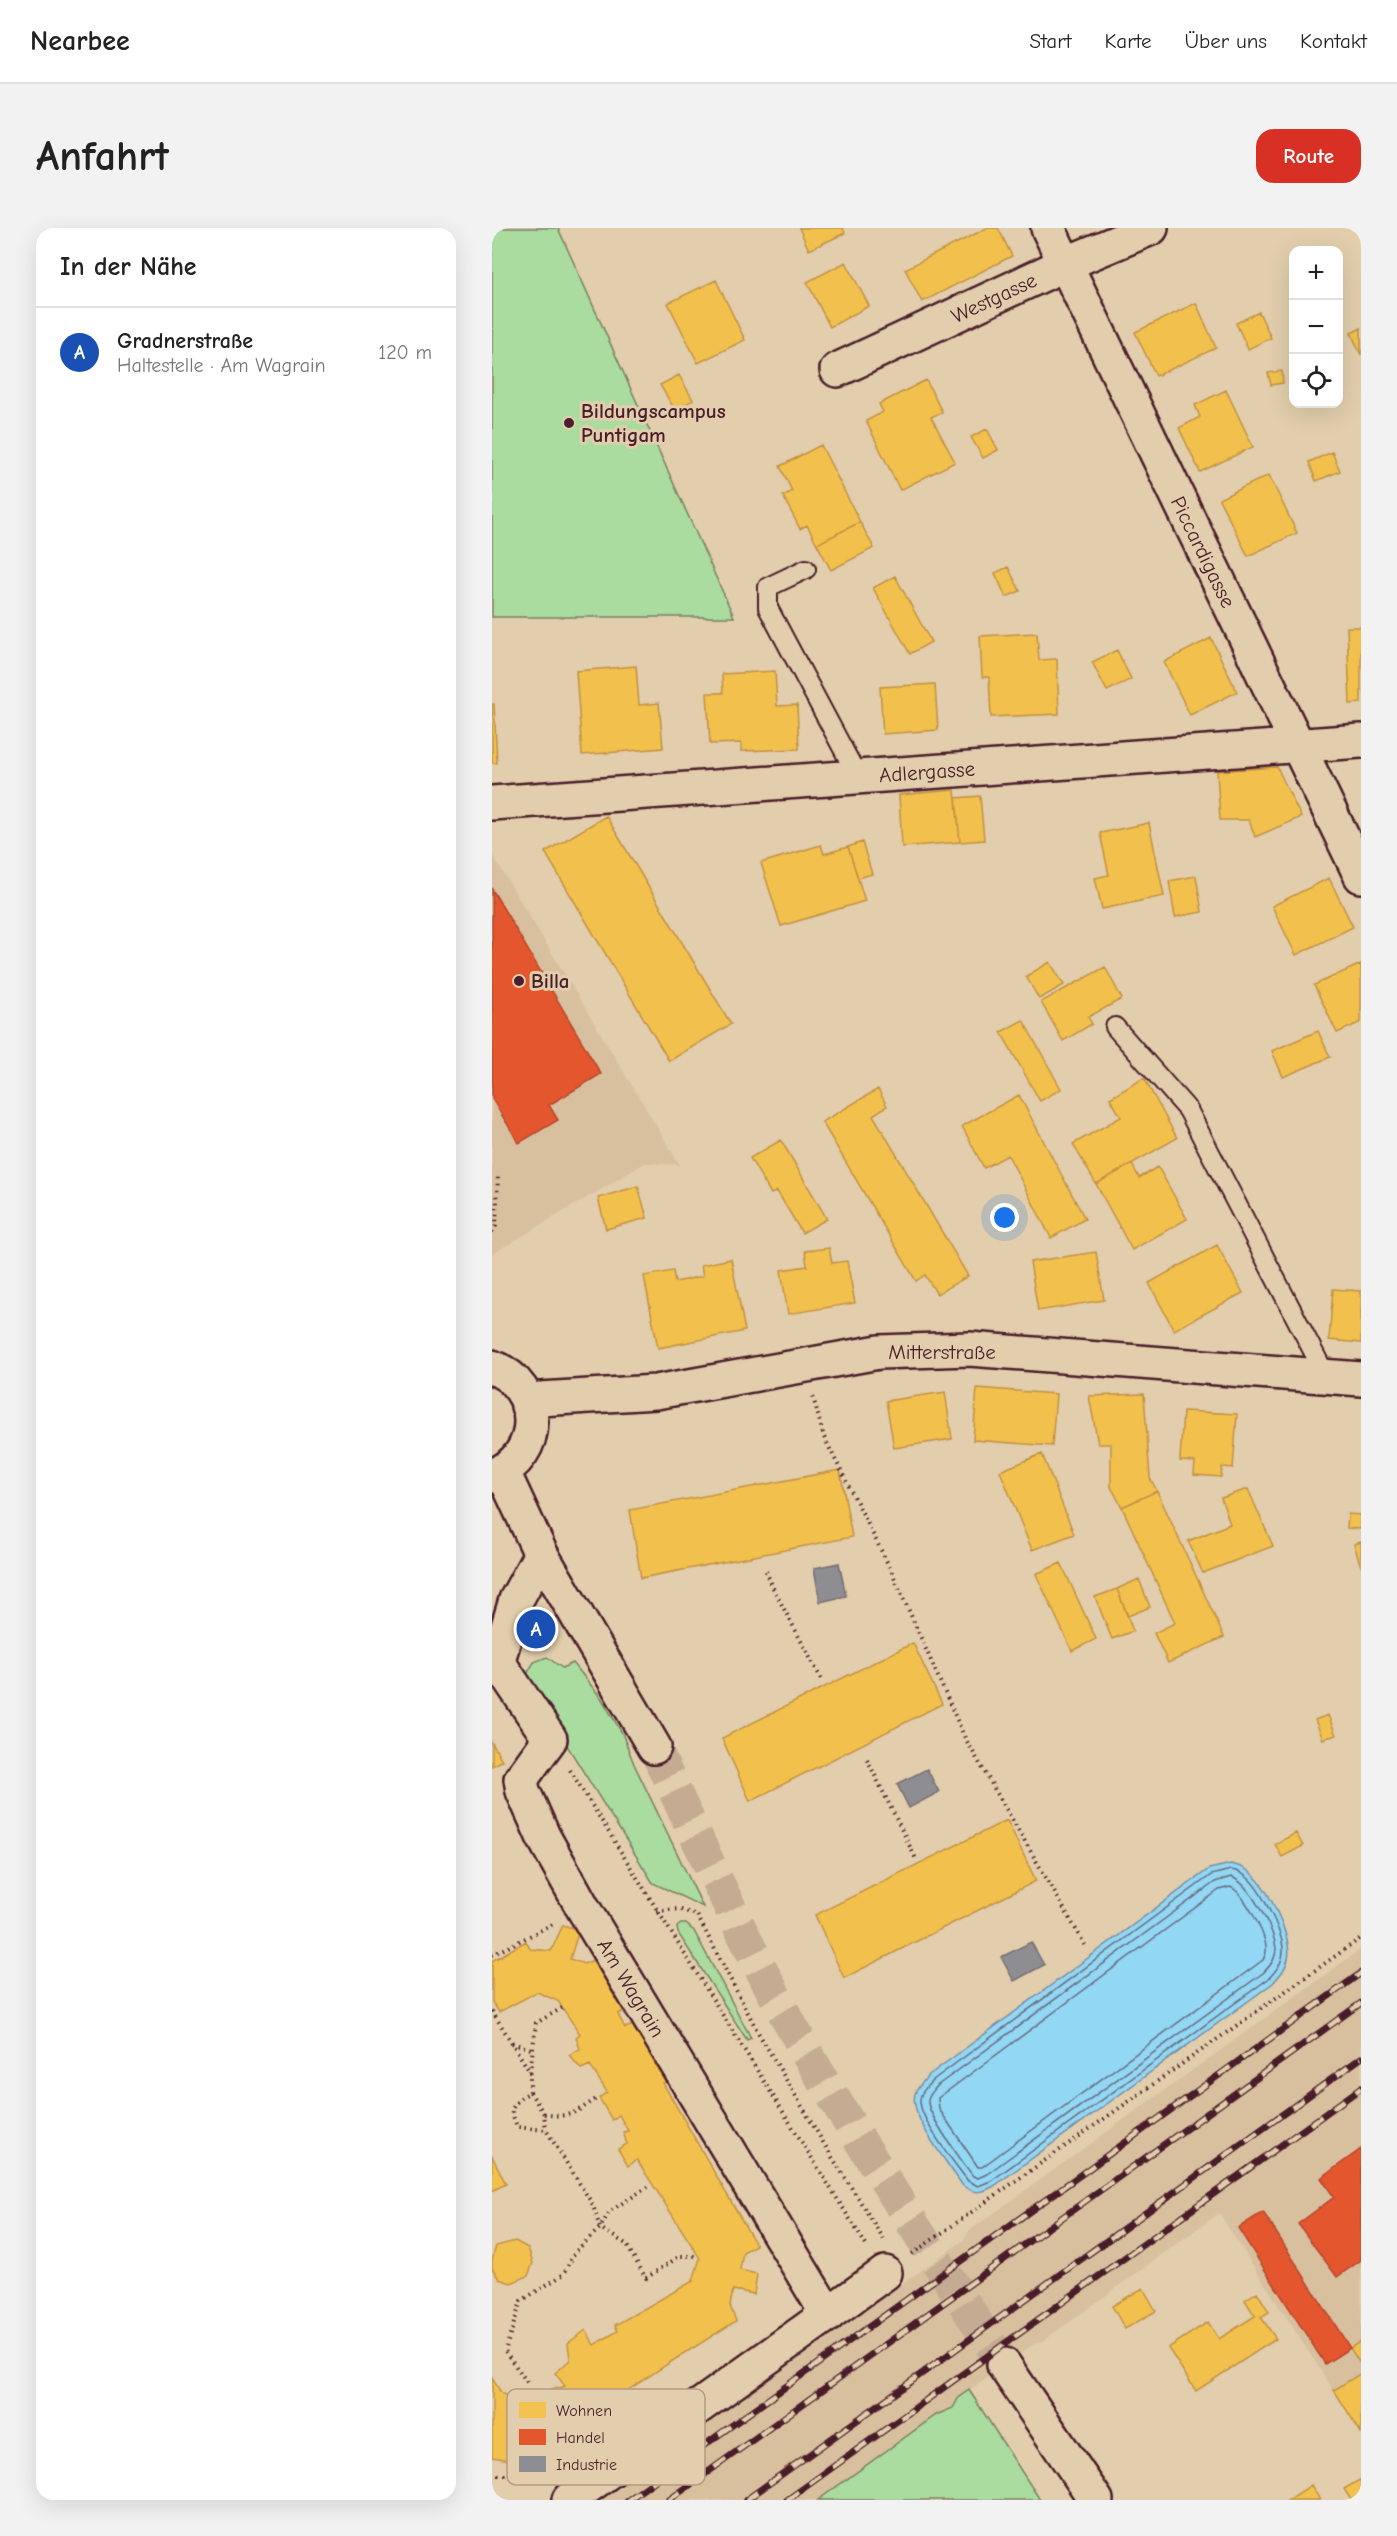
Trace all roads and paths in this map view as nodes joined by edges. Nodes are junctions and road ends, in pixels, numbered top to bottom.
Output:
1 (1048, 228) edge
2 (1151, 228) edge
3 (1065, 264) junction
4 (837, 370) dead end
5 (806, 569) dead end
6 (1361, 741) edge
7 (1297, 746) junction
8 (858, 777) junction
9 (492, 803) edge
10 (1361, 876) edge
11 (1115, 1027) dead end
12 (498, 1175) dead end
13 (492, 1232) edge
14 (805, 1364) junction
15 (492, 1367) edge
16 (1326, 1376) junction
17 (1361, 1379) edge
18 (528, 1406) junction
19 (497, 1474) edge
20 (541, 1554) junction
21 (766, 1571) dead end
22 (495, 1656) edge
23 (823, 1682) dead end
24 (550, 1739) junction
25 (654, 1747) tunnel mouth
26 (867, 1760) dead end
27 (916, 1859) dead end
28 (583, 1908) junction
29 (657, 1911) junction
30 (1361, 1938) edge
31 (1085, 1945) dead end
32 (492, 1955) edge
33 (562, 2008) dead end
34 (492, 2011) edge
35 (512, 2043) junction
36 (534, 2050) junction
37 (530, 2072) junction
38 (530, 2092) junction
39 (596, 2099) dead end
40 (544, 2114) junction
41 (546, 2130) junction
42 (648, 2187) dead end
43 (600, 2228) junction
44 (695, 2256) dead end
45 (886, 2259) junction
46 (828, 2314) junction
47 (1004, 2365) tunnel mouth
48 (527, 2382) dead end
49 (705, 2402) edge
50 (590, 2485) edge
51 (569, 2500) edge
52 (1096, 2500) edge

1 - 3 street, Piccardigasse
2 - 3 street, Westgasse
3 - 4 street, Westgasse
3 - 7 street, Piccardigasse
5 - 8 lane
6 - 7 street, Adlergasse
7 - 8 street, Adlergasse
7 - 10 street, Piccardigasse
8 - 9 street, Adlergasse
11 - 16 lane
12 - 13 path
14 - 16 street, Mitterstraße
14 - 18 street, Mitterstraße
14 - 31 path
15 - 18 street
16 - 17 street, Mitterstraße
18 - 19 street
19 - 20 street
20 - 22 street
20 - 25 street
21 - 23 path
22 - 24 street
24 - 28 street, Am Wagrain
24 - 29 path
26 - 27 path
28 - 32 path
28 - 46 street, Am Wagrain
29 - 45 path
29 - 45 path
30 - 45 path
33 - 36 path
34 - 35 path
35 - 36 path
35 - 37 path
36 - 37 path
37 - 38 path
38 - 40 path
38 - 41 path
39 - 40 path
40 - 41 path
41 - 43 path
42 - 43 path
43 - 44 path
43 - 48 path
45 - 46 street
46 - 49 street
47 - 52 street
50 - 51 street

